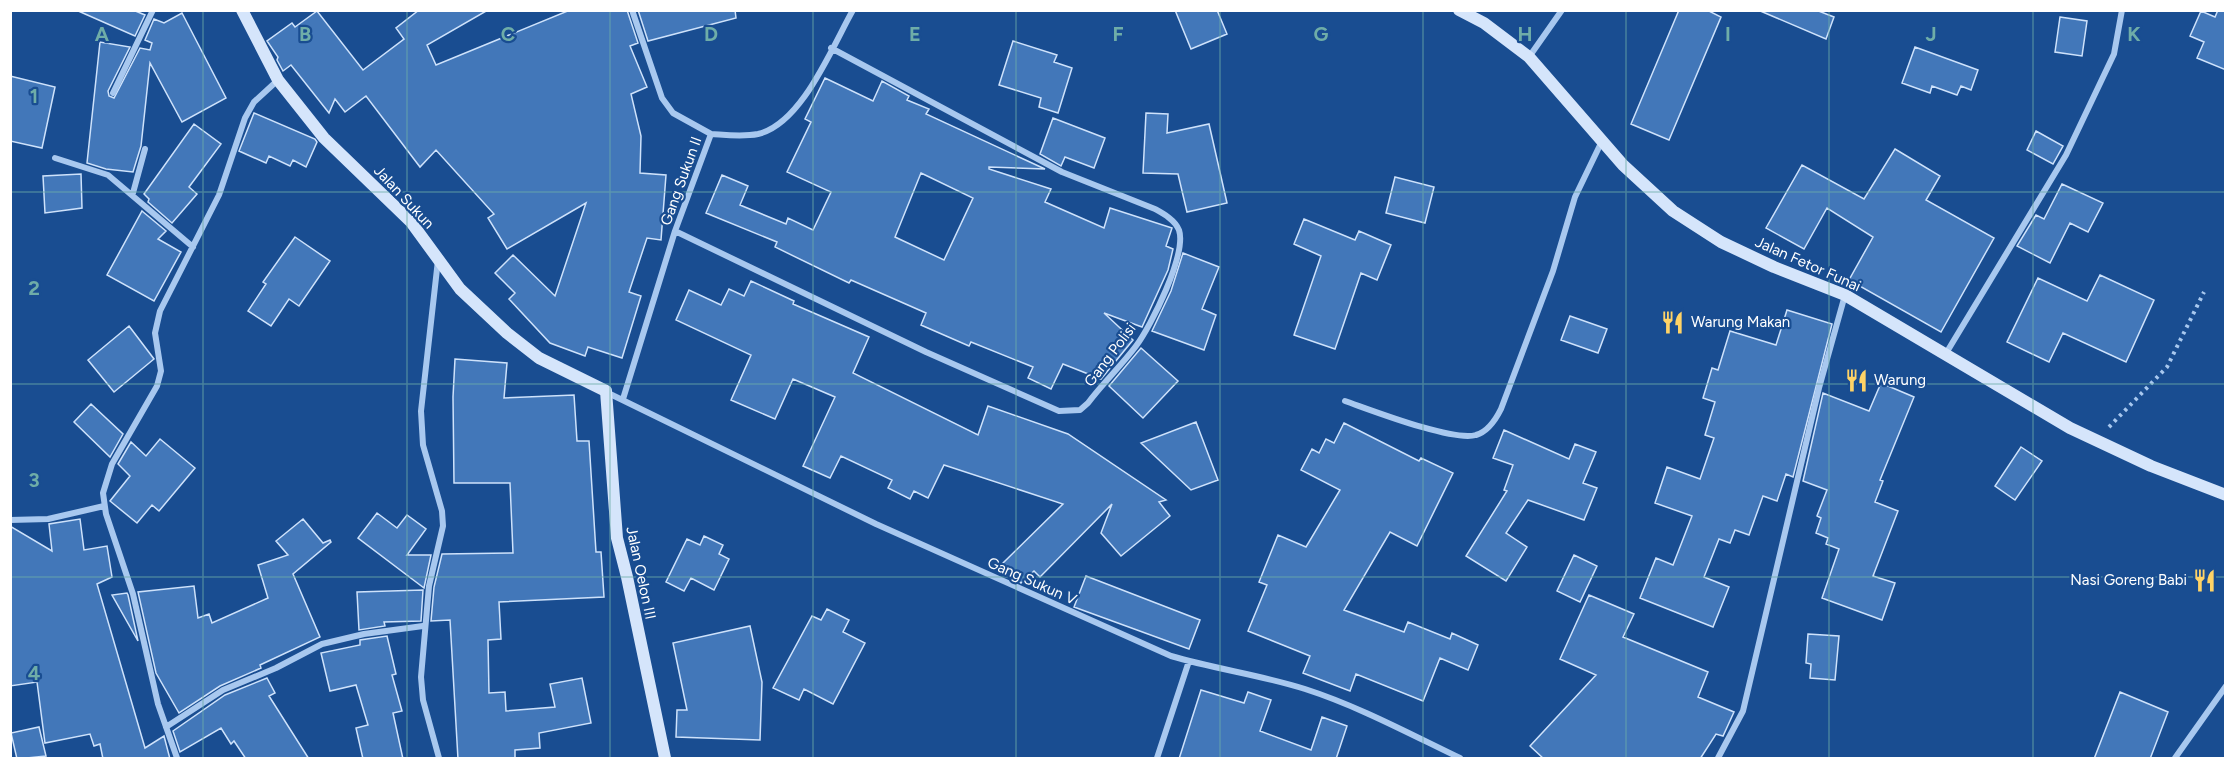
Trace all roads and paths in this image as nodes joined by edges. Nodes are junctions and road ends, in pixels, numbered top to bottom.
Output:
1 (153, 10) edge
2 (242, 10) edge
3 (632, 10) edge
4 (853, 10) edge
5 (1459, 10) edge
6 (1562, 10) edge
7 (2122, 10) edge
8 (831, 48) junction
9 (1529, 57) junction
10 (278, 80) junction
11 (113, 93) dead end
12 (711, 134) junction
13 (1602, 141) junction
14 (145, 149) dead end
15 (55, 158) dead end
16 (133, 193) junction
17 (675, 231) junction
18 (193, 247) junction
19 (438, 259) junction
20 (2204, 292) dead end
21 (1845, 295) junction
22 (1945, 355) junction
23 (606, 391) junction
24 (623, 399) junction
25 (1345, 401) dead end
26 (2096, 440) junction
27 (2226, 495) edge
28 (104, 506) junction
29 (10, 520) edge
30 (423, 626) junction
31 (1189, 662) junction
32 (2226, 686) edge
33 (166, 727) junction
34 (177, 759) edge
35 (439, 759) edge
36 (665, 759) edge
37 (1157, 759) edge
38 (1460, 759) edge
39 (1719, 759) edge
40 (2175, 759) edge

1 - 11 street
2 - 10 street, Jalan Sukun
3 - 12 street
4 - 8 street, Gang Sukun II
5 - 9 street, Jalan Fetor Funai
6 - 9 street
7 - 22 street
8 - 12 street, Gang Sukun II
8 - 17 street, Gang Polisi
9 - 13 street, Jalan Fetor Funai
10 - 18 street
10 - 19 street, Jalan Sukun
12 - 17 street, Gang Sukun II
13 - 21 street, Jalan Fetor Funai
13 - 25 street
14 - 16 street
15 - 16 street
16 - 18 street
17 - 24 street, Gang Sukun II
18 - 28 street
19 - 23 street, Jalan Sukun
19 - 30 street
20 - 26 path
21 - 22 street, Jalan Fetor Funai
21 - 39 street
22 - 26 street, Jalan Fetor Funai
23 - 24 street, Gang Sukun V
23 - 36 street, Jalan Oelon III
24 - 31 street, Gang Sukun V
26 - 27 street, Jalan Fetor Funai
28 - 29 street
28 - 33 street
30 - 33 street
30 - 35 street
31 - 37 street
31 - 38 street, Gang Sukun V
32 - 40 street
33 - 34 street

